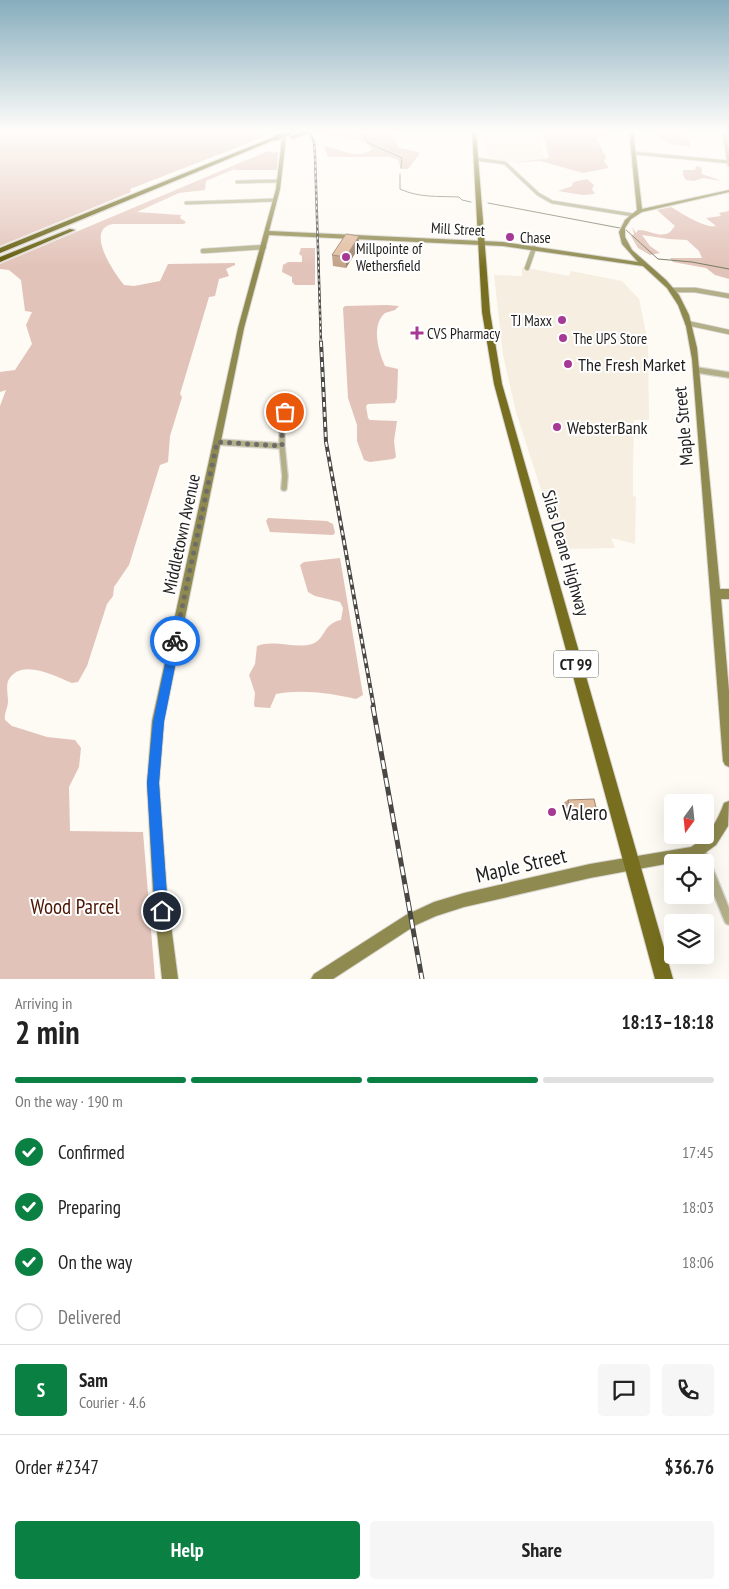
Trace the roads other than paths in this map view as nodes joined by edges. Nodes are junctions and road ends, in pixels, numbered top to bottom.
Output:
1 (188, 176) edge
2 (195, 176) edge
3 (280, 176) edge
4 (477, 176) edge
5 (519, 176) edge
6 (636, 176) edge
7 (279, 181) junction
8 (237, 182) dead end
9 (729, 191) edge
10 (276, 200) junction
11 (186, 203) dead end
12 (640, 211) junction
13 (632, 215) junction
14 (622, 228) joint
15 (268, 233) junction
16 (482, 242) junction
17 (264, 247) junction
18 (534, 248) junction
19 (0, 251) edge
20 (203, 251) dead end
21 (0, 260) edge
22 (646, 265) junction
23 (528, 268) dead end
24 (672, 290) junction
25 (729, 296) edge
26 (687, 323) junction
27 (729, 332) edge
28 (697, 370) junction
29 (729, 375) edge
30 (282, 418) dead end
31 (217, 442) junction
32 (282, 446) junction
33 (284, 488) dead end
34 (716, 594) junction
35 (729, 594) edge
36 (729, 761) edge
37 (729, 808) edge
38 (700, 849) junction
39 (631, 862) junction
40 (729, 920) edge
41 (170, 979) edge
42 (319, 979) edge
43 (664, 979) edge

1 - 19 highway
2 - 21 highway
3 - 7 street, Middletown Avenue
4 - 16 main road, Silas Deane Highway / CT 99
5 - 13 street
6 - 12 street
7 - 8 street
7 - 10 street, Middletown Avenue
9 - 12 street, Maple Street
10 - 11 street
10 - 15 street, Middletown Avenue
12 - 13 main road, Maple Street
13 - 14 main road, Maple Street
14 - 22 street, Maple Street
15 - 16 street, Mill Street
15 - 17 street, Middletown Avenue
16 - 18 street, Mill Street
16 - 39 main road, Silas Deane Highway / CT 99
17 - 20 street
17 - 31 street, Middletown Avenue
18 - 22 street, Mill Street
18 - 23 street
22 - 24 street, Maple Street
24 - 25 street
24 - 26 street, Maple Street
26 - 27 street
26 - 28 street, Maple Street
28 - 29 street
28 - 34 street, Maple Street
30 - 32 street
31 - 32 street
31 - 41 street, Middletown Avenue
32 - 33 street
34 - 35 street
34 - 36 street, Maple Street
37 - 38 street, Maple Street
38 - 39 main road, Maple Street
38 - 40 street
39 - 42 street, Maple Street
39 - 43 main road, Silas Deane Highway / CT 99

